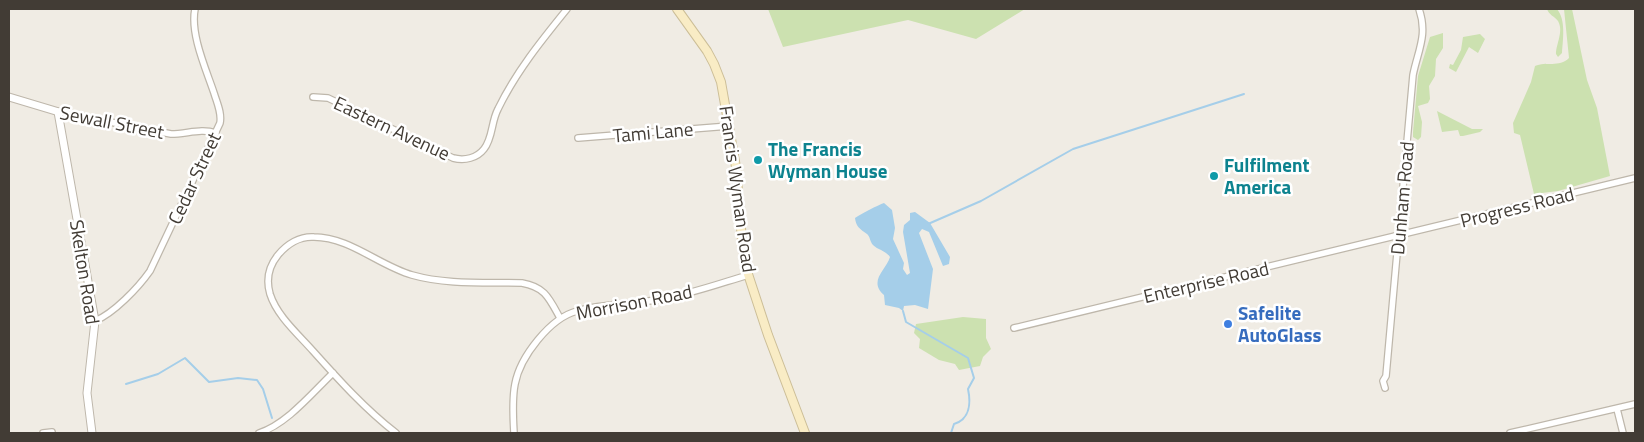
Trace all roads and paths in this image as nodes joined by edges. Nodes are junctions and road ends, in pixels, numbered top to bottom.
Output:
1 (195, 9) edge
2 (567, 9) edge
3 (677, 9) edge
4 (1419, 9) edge
5 (9, 97) edge
6 (312, 97) dead end
7 (59, 112) junction
8 (729, 126) junction
9 (216, 133) junction
10 (578, 138) dead end
11 (1635, 178) edge
12 (1399, 236) junction
13 (748, 275) junction
14 (560, 318) junction
15 (95, 322) junction
16 (1014, 328) dead end
17 (333, 373) junction
18 (1385, 388) dead end
19 (1635, 404) edge
20 (1616, 409) junction
21 (52, 432) dead end
22 (43, 433) edge
23 (92, 433) edge
24 (259, 433) edge
25 (396, 433) edge
26 (514, 433) edge
27 (805, 433) edge
28 (1510, 433) edge
29 (1623, 433) edge

1 - 9 street, Cedar Street
2 - 6 street, Eastern Avenue
3 - 8 main road, Francis Wyman Road
4 - 12 street, Dunham Road
5 - 7 street, Sewall Street
7 - 9 street, Sewall Street
7 - 15 street, Skelton Road
8 - 10 street, Tami Lane
8 - 13 main road, Francis Wyman Road
9 - 15 street, Cedar Street
11 - 12 street, Progress Road
12 - 16 street, Enterprise Road
12 - 18 street, Dunham Road
13 - 14 street, Morrison Road
13 - 27 main road, Francis Wyman Road
14 - 17 street
14 - 26 street, Morrison Road
15 - 23 street, Skelton Road
17 - 24 street
17 - 25 street
19 - 20 street
20 - 28 street
20 - 29 street
21 - 22 street

